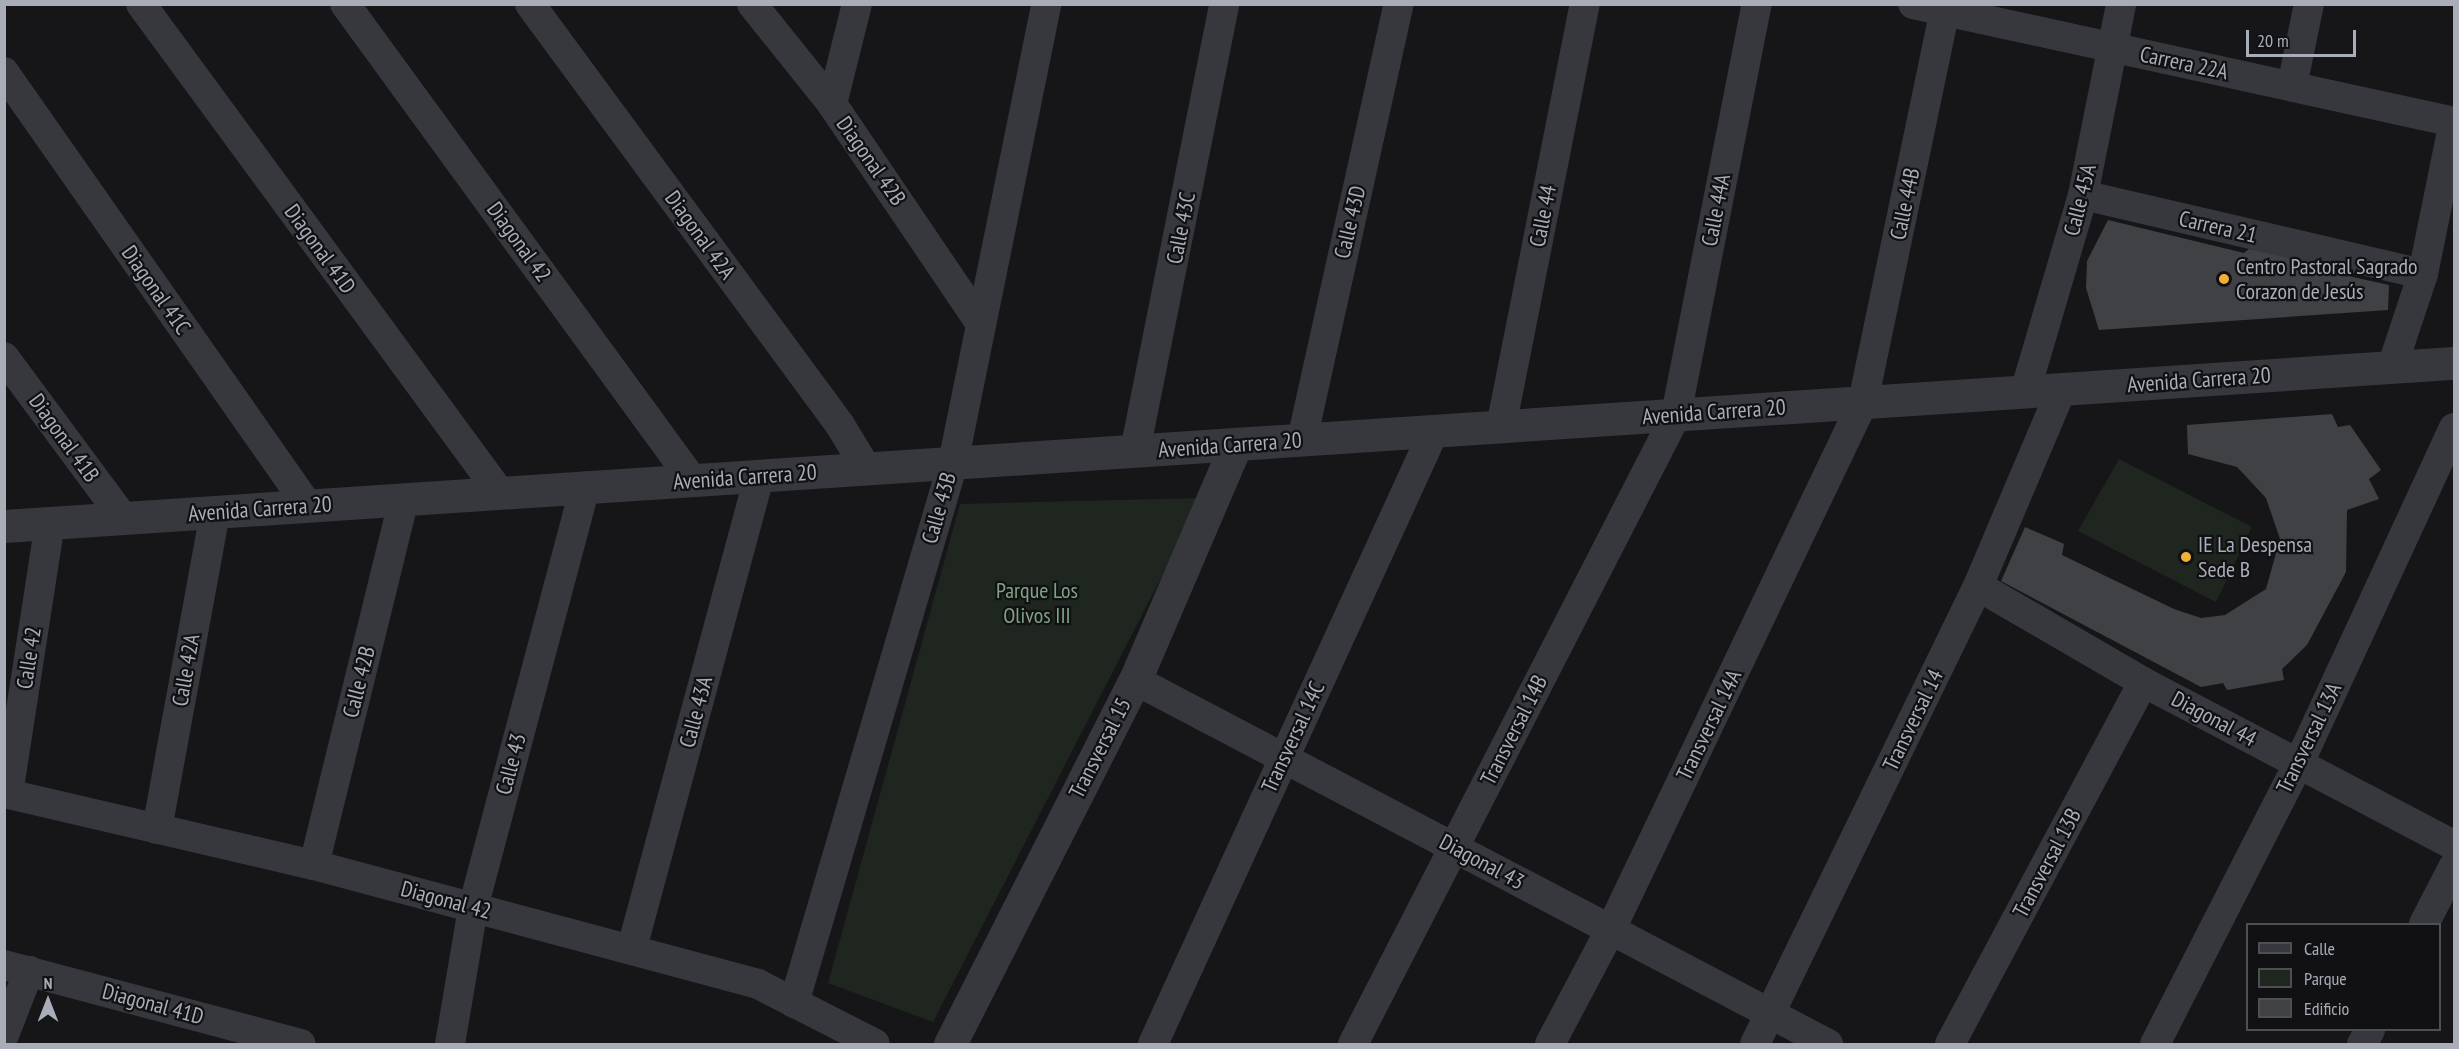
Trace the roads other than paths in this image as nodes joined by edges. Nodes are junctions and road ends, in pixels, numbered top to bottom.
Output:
1 (141, 4) edge
2 (345, 4) edge
3 (530, 4) edge
4 (752, 4) edge
5 (857, 4) edge
6 (1046, 4) edge
7 (1224, 4) edge
8 (1399, 4) edge
9 (1585, 4) edge
10 (1757, 4) edge
11 (1913, 4) edge
12 (2121, 4) edge
13 (2309, 4) edge
14 (1945, 8) edge
15 (2112, 48) junction
16 (4, 72) edge
17 (2292, 86) junction
18 (832, 105) junction
19 (2454, 122) edge
20 (2083, 195) junction
21 (2423, 274) junction
22 (981, 324) junction
23 (4, 357) edge
24 (2454, 363) edge
25 (2392, 367) junction
26 (2061, 390) junction
27 (2025, 392) junction
28 (1863, 402) junction
29 (1676, 415) junction
30 (1501, 427) junction
31 (2454, 428) edge
32 (1434, 431) junction
33 (1302, 440) junction
34 (1236, 444) junction
35 (1136, 451) junction
36 (953, 463) junction
37 (866, 468) junction
38 (759, 476) junction
39 (693, 481) junction
40 (585, 487) junction
41 (500, 493) junction
42 (404, 499) junction
43 (308, 506) junction
44 (215, 512) junction
45 (123, 518) junction
46 (50, 523) junction
47 (4, 526) edge
48 (1978, 586) junction
49 (1135, 680) junction
50 (2143, 682) junction
51 (1283, 758) junction
52 (2299, 763) junction
53 (6, 793) edge
54 (157, 829) junction
55 (2454, 845) edge
56 (1454, 847) junction
57 (314, 865) junction
58 (2454, 866) edge
59 (473, 908) junction
60 (2425, 923) edge
61 (1611, 929) junction
62 (632, 948) junction
63 (17, 968) edge
64 (794, 1003) junction
65 (1771, 1014) junction
66 (203, 1032) edge
67 (4, 1035) edge
68 (301, 1044) edge
69 (450, 1044) edge
70 (875, 1044) edge
71 (950, 1044) edge
72 (1153, 1044) edge
73 (1353, 1044) edge
74 (1550, 1044) edge
75 (1755, 1044) edge
76 (1828, 1044) edge
77 (1950, 1044) edge
78 (2155, 1044) edge

1 - 41 street, Diagonal 41D
2 - 39 street, Diagonal 42
3 - 37 street, Diagonal 42A
4 - 18 street, Diagonal 42B
5 - 18 street
6 - 22 street, Calle 43B
7 - 35 street, Calle 43C
8 - 33 street, Calle 43D
9 - 30 street, Calle 44
10 - 29 street, Calle 44A
11 - 14 street, Carrera 22A
12 - 15 street, Calle 45A
13 - 17 street
14 - 15 street, Carrera 22A
14 - 28 street, Calle 44B
15 - 17 street, Carrera 22A
15 - 20 street, Calle 45A
16 - 43 street, Diagonal 41C
17 - 19 street, Carrera 22A
18 - 22 street, Diagonal 42B
19 - 21 street
20 - 21 street, Carrera 21
20 - 27 street, Calle 45A
21 - 25 street
22 - 36 street, Calle 43B
23 - 45 street, Diagonal 41B
24 - 25 street, Avenida Carrera 20
25 - 26 street, Avenida Carrera 20
26 - 27 street, Avenida Carrera 20
26 - 48 street, Transversal 14
27 - 28 street, Avenida Carrera 20
28 - 29 street, Avenida Carrera 20
28 - 61 street, Transversal 14A
29 - 30 street, Avenida Carrera 20
29 - 56 street, Transversal 14B
30 - 32 street, Avenida Carrera 20
31 - 52 street, Transversal 13A
32 - 33 street, Avenida Carrera 20
32 - 51 street, Transversal 14C
33 - 34 street, Avenida Carrera 20
34 - 35 street, Avenida Carrera 20
34 - 49 street, Transversal 15
35 - 36 street, Avenida Carrera 20
36 - 37 street, Avenida Carrera 20
36 - 64 street, Calle 43B
37 - 38 street, Avenida Carrera 20
38 - 39 street, Avenida Carrera 20
38 - 62 street, Calle 43A
39 - 40 street, Avenida Carrera 20
40 - 41 street, Avenida Carrera 20
40 - 59 street, Calle 43
41 - 42 street, Avenida Carrera 20
42 - 43 street, Avenida Carrera 20
42 - 57 street, Calle 42B
43 - 44 street, Avenida Carrera 20
44 - 45 street, Avenida Carrera 20
44 - 54 street, Calle 42A
45 - 46 street, Avenida Carrera 20
46 - 47 street, Avenida Carrera 20
46 - 53 street, Calle 42
48 - 50 street, Diagonal 44
48 - 65 street, Transversal 14
49 - 51 street, Diagonal 43
49 - 71 street, Transversal 15
50 - 52 street, Diagonal 44
50 - 77 street, Transversal 13B
51 - 56 street, Diagonal 43
51 - 72 street, Transversal 14C
52 - 55 street, Diagonal 44
52 - 78 street, Transversal 13A
53 - 54 street, Diagonal 42
54 - 57 street, Diagonal 42
56 - 61 street, Diagonal 43
56 - 73 street, Transversal 14B
57 - 59 street, Diagonal 42
58 - 60 street
59 - 62 street, Diagonal 42
59 - 69 street, Calle 43
61 - 65 street, Diagonal 43
61 - 74 street, Transversal 14A
62 - 64 street, Diagonal 42
63 - 66 street, Diagonal 41D
63 - 67 street
64 - 70 street, Diagonal 42
65 - 75 street, Transversal 14
65 - 76 street, Diagonal 43
66 - 68 street, Diagonal 41D

